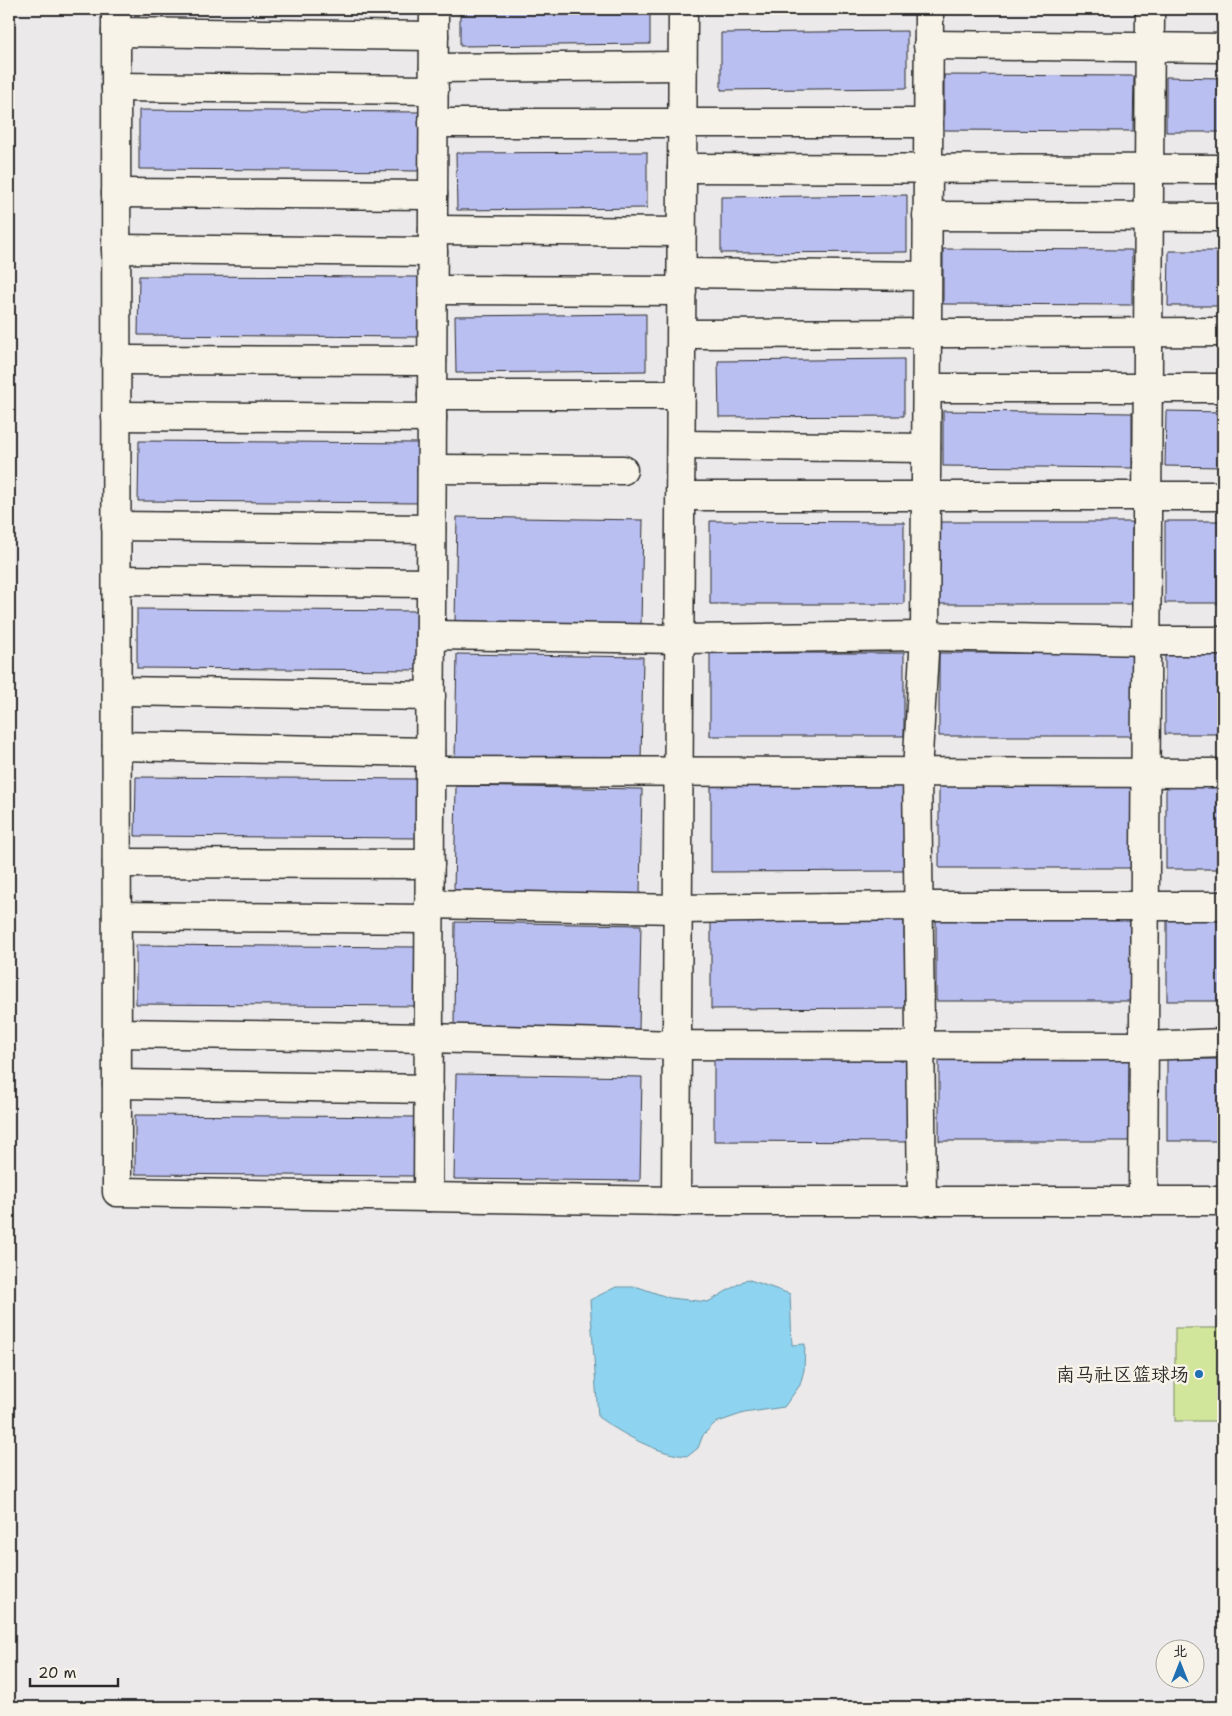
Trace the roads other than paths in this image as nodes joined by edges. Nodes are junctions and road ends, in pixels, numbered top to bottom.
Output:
1 (434, 9) edge
2 (683, 9) edge
3 (929, 9) edge
4 (1150, 9) edge
5 (116, 20) edge
6 (434, 36) junction
7 (928, 44) junction
8 (1150, 48) junction
9 (1223, 48) edge
10 (683, 66) junction
11 (434, 79) junction
12 (116, 87) junction
13 (433, 123) junction
14 (928, 123) junction
15 (682, 124) junction
16 (682, 168) junction
17 (928, 168) junction
18 (1149, 168) junction
19 (1223, 169) edge
20 (116, 193) junction
21 (433, 195) junction
22 (928, 216) junction
23 (1149, 217) junction
24 (1223, 217) edge
25 (682, 232) junction
26 (433, 241) junction
27 (116, 249) junction
28 (927, 276) junction
29 (682, 282) junction
30 (433, 290) junction
31 (1148, 332) junction
32 (1223, 332) edge
33 (682, 334) junction
34 (927, 334) junction
35 (116, 360) junction
36 (432, 361) junction
37 (1148, 387) junction
38 (927, 388) junction
39 (1223, 388) edge
40 (681, 395) junction
41 (432, 406) junction
42 (116, 416) junction
43 (681, 445) junction
44 (926, 448) junction
45 (432, 468) junction
46 (623, 470) dead end
47 (681, 496) junction
48 (1223, 496) edge
49 (926, 497) junction
50 (1147, 497) junction
51 (116, 526) junction
52 (431, 529) junction
53 (117, 580) junction
54 (431, 583) junction
55 (431, 635) junction
56 (925, 636) junction
57 (680, 639) junction
58 (1146, 641) junction
59 (1223, 641) edge
60 (117, 691) junction
61 (431, 696) junction
62 (117, 746) junction
63 (430, 762) junction
64 (679, 772) junction
65 (917, 772) junction
66 (1146, 772) junction
67 (1223, 773) edge
68 (117, 863) junction
69 (430, 864) junction
70 (919, 906) junction
71 (1145, 906) junction
72 (1223, 906) edge
73 (678, 909) junction
74 (429, 912) junction
75 (117, 916) junction
76 (117, 1033) junction
77 (429, 1038) junction
78 (1223, 1043) edge
79 (677, 1045) junction
80 (920, 1046) junction
81 (1144, 1046) junction
82 (117, 1084) junction
83 (429, 1089) junction
84 (428, 1198) junction
85 (676, 1201) junction
86 (1143, 1201) junction
87 (1223, 1201) edge
88 (922, 1202) junction

1 - 6 street
2 - 10 street
3 - 7 street
4 - 8 street
5 - 6 street
5 - 12 street
6 - 11 street
7 - 8 street
7 - 14 street
8 - 9 street
8 - 18 street
10 - 11 street
10 - 15 street
11 - 12 street
11 - 13 street
12 - 20 street
13 - 15 street
13 - 21 street
14 - 15 street
14 - 17 street
15 - 16 street
16 - 17 street
16 - 25 street
17 - 18 street
17 - 22 street
18 - 19 street
18 - 23 street
20 - 21 street
20 - 27 street
21 - 26 street
22 - 23 street
22 - 28 street
23 - 24 street
23 - 31 street
25 - 26 street
25 - 29 street
26 - 27 street
26 - 30 street
27 - 35 street
28 - 29 street
28 - 34 street
29 - 30 street
29 - 33 street
30 - 36 street
31 - 32 street
31 - 34 street
31 - 37 street
33 - 34 street
33 - 40 street
34 - 38 street
35 - 36 street
35 - 42 street
36 - 41 street
37 - 38 street
37 - 39 street
37 - 50 street
38 - 44 street
40 - 41 street
40 - 43 street
41 - 42 street
41 - 45 street
42 - 51 street
43 - 44 street
43 - 47 street
44 - 49 street
45 - 46 street
45 - 52 street
47 - 49 street
47 - 57 street
48 - 50 street
49 - 50 street
49 - 56 street
50 - 58 street
51 - 52 street
51 - 53 street
52 - 54 street
53 - 54 street
53 - 60 street
54 - 55 street
55 - 57 street
55 - 61 street
56 - 57 street
56 - 58 street
56 - 65 street
57 - 64 street
58 - 59 street
58 - 66 street
60 - 61 street
60 - 62 street
61 - 63 street
62 - 63 street
62 - 68 street
63 - 64 street
63 - 69 street
64 - 65 street
64 - 73 street
65 - 66 street
65 - 70 street
66 - 67 street
66 - 71 street
68 - 69 street
68 - 75 street
69 - 74 street
70 - 71 street
70 - 73 street
70 - 80 street
71 - 72 street
71 - 81 street
73 - 74 street
73 - 79 street
74 - 75 street
74 - 77 street
75 - 76 street
76 - 77 street
76 - 82 street
77 - 79 street
77 - 83 street
78 - 81 street
79 - 80 street
79 - 85 street
80 - 81 street
80 - 88 street
81 - 86 street
82 - 83 street
82 - 84 street
83 - 84 street
84 - 85 street
85 - 88 street
86 - 87 street
86 - 88 street

